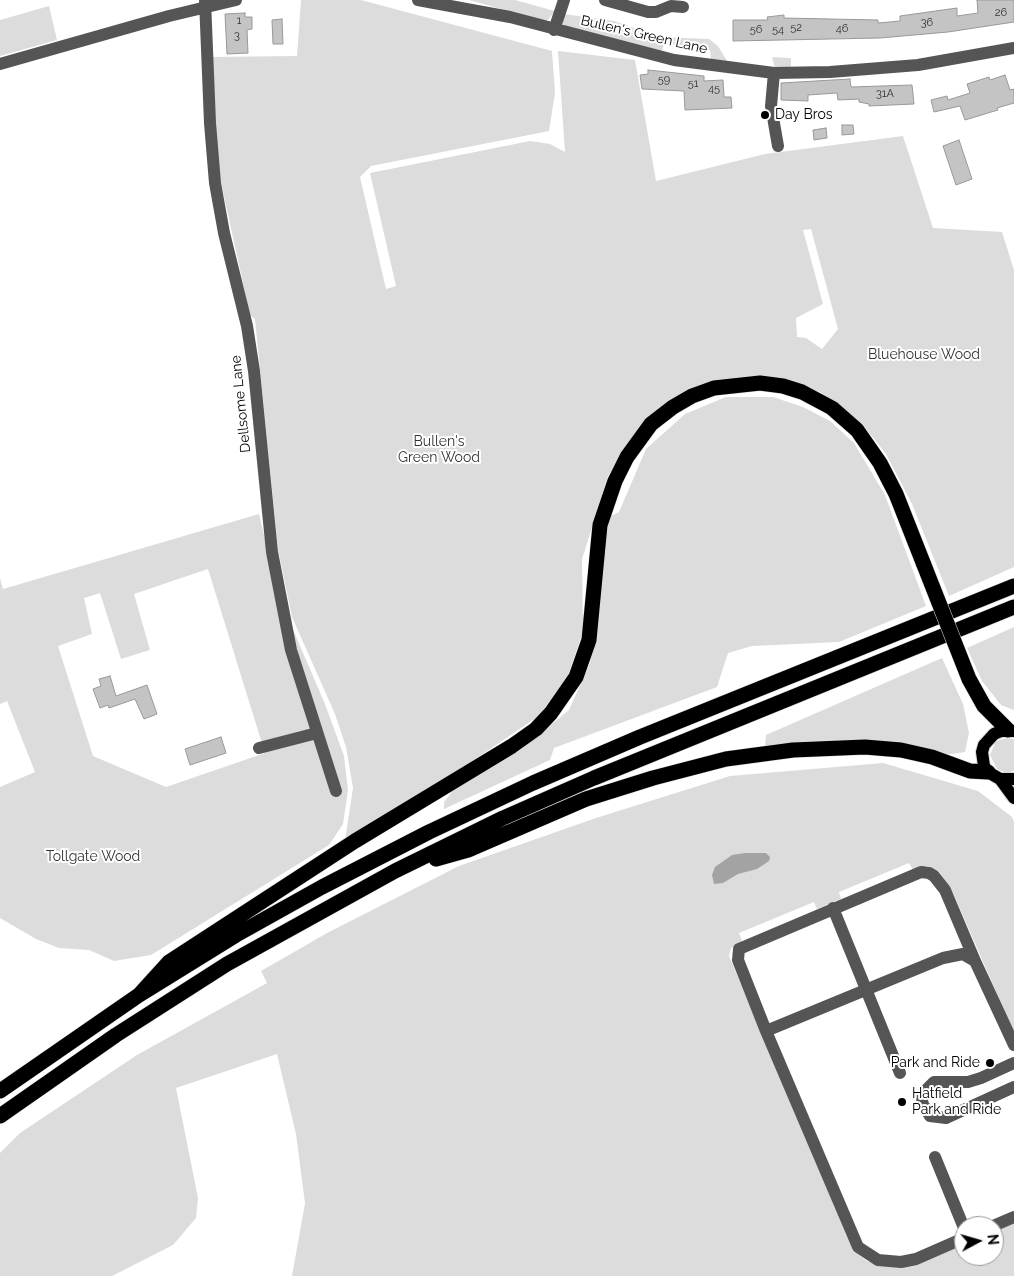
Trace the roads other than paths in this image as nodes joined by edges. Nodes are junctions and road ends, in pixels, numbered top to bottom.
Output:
1 (236, 0) edge
2 (418, 0) edge
3 (564, 0) edge
4 (605, 0) edge
5 (205, 4) edge
6 (683, 7) dead end
7 (554, 30) junction
8 (1014, 48) edge
9 (0, 64) edge
10 (774, 74) junction
11 (778, 146) dead end
12 (1014, 586) edge
13 (1014, 607) edge
14 (1012, 731) edge
15 (317, 733) junction
16 (259, 748) dead end
17 (994, 776) junction
18 (1014, 779) edge
19 (336, 791) dead end
20 (1014, 798) edge
21 (395, 871) junction
22 (832, 908) junction
23 (975, 961) junction
24 (866, 990) junction
25 (139, 995) junction
26 (766, 1031) junction
27 (1014, 1045) edge
28 (1014, 1063) edge
29 (900, 1073) dead end
30 (1014, 1087) edge
31 (0, 1091) edge
32 (0, 1116) edge
33 (935, 1156) dead end
34 (959, 1216) edge
35 (954, 1242) edge

1 - 5 street
2 - 7 street, Bullen's Green Lane
3 - 7 street
4 - 6 street
5 - 9 street
5 - 15 street, Dellsome Lane
7 - 10 street, Bullen's Green Lane
8 - 10 street, Bullen's Green Lane
10 - 11 street
12 - 25 highway
13 - 21 highway
14 - 17 main road
14 - 25 highway, bridge
15 - 16 street
15 - 19 street, Dellsome Lane
17 - 18 main road
17 - 20 main road
17 - 21 highway
21 - 32 highway
22 - 23 street
22 - 24 street
22 - 26 street
23 - 24 street
23 - 27 street
24 - 26 street
24 - 29 street
25 - 31 highway
26 - 35 street
28 - 30 street
33 - 34 street

